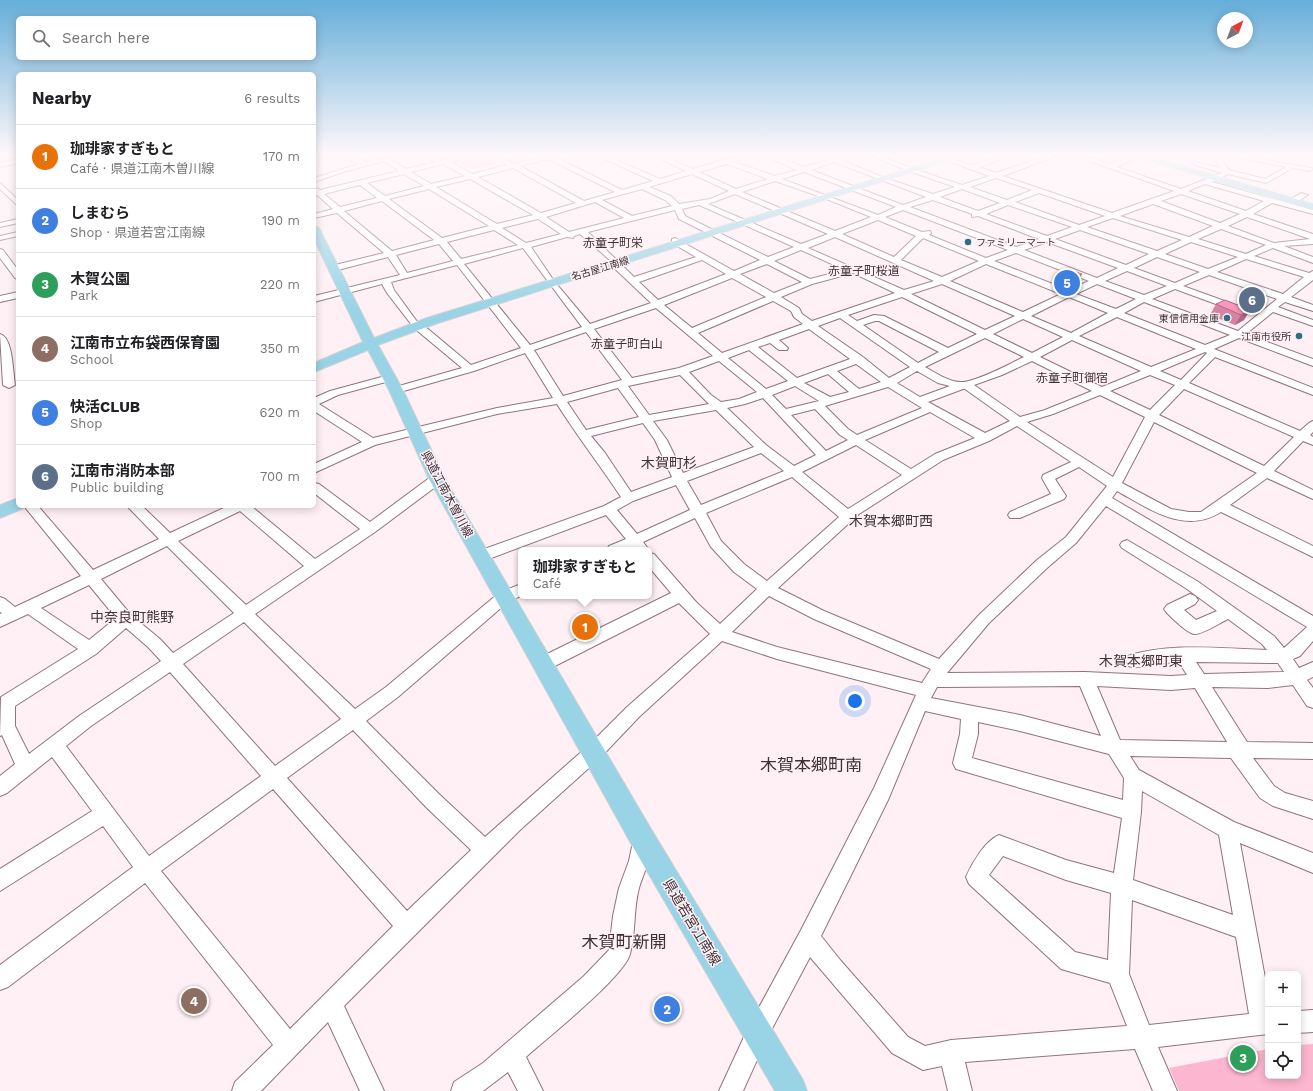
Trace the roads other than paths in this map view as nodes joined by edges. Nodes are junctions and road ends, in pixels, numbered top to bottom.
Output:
1 (336, 207) edge
2 (352, 207) edge
3 (395, 207) edge
4 (464, 207) edge
5 (524, 207) edge
6 (573, 207) edge
7 (609, 207) edge
8 (678, 207) joint
9 (709, 207) edge
10 (772, 207) edge
11 (790, 207) edge
12 (851, 207) edge
13 (904, 207) joint
14 (958, 207) edge
15 (997, 207) edge
16 (1019, 207) edge
17 (1087, 207) edge
18 (1137, 207) edge
19 (1170, 207) edge
20 (1227, 207) edge
21 (1259, 207) edge
22 (1293, 207) joint
23 (1313, 207) edge
24 (340, 210) junction
25 (780, 210) junction
26 (1313, 212) edge
27 (977, 214) junction
28 (1247, 214) junction
29 (316, 216) edge
30 (540, 216) junction
31 (1113, 216) junction
32 (1280, 217) dead end
33 (878, 218) junction
34 (631, 219) junction
35 (16, 221) edge
36 (743, 222) junction
37 (1269, 222) junction
38 (1308, 223) dead end
39 (0, 225) edge
40 (950, 225) junction
41 (1220, 225) junction
42 (1153, 226) junction
43 (498, 228) junction
44 (1081, 228) junction
45 (1295, 231) junction
46 (316, 232) edge
47 (583, 232) junction
48 (711, 232) junction
49 (16, 234) edge
50 (836, 234) junction
51 (570, 236) junction
52 (922, 236) junction
53 (1250, 236) junction
54 (0, 238) edge
55 (1313, 238) edge
56 (1189, 239) junction
57 (1049, 240) junction
58 (1313, 241) edge
59 (442, 242) junction
60 (677, 242) junction
61 (1180, 243) junction
62 (1274, 245) junction
63 (526, 246) junction
64 (802, 248) junction
65 (1222, 249) junction
66 (1017, 250) junction
67 (0, 252) edge
68 (391, 254) junction
69 (1155, 254) junction
70 (1247, 256) junction
71 (703, 257) junction
72 (894, 260) junction
73 (988, 260) junction
74 (1313, 260) edge
75 (769, 261) junction
76 (614, 262) junction
77 (460, 264) junction
78 (334, 268) junction
79 (1125, 268) junction
80 (854, 270) junction
81 (16, 273) edge
82 (1210, 273) junction
83 (734, 275) junction
84 (1312, 275) edge
85 (405, 276) junction
86 (385, 280) junction
87 (632, 280) junction
88 (551, 281) junction
89 (942, 281) junction
90 (809, 282) junction
91 (1098, 282) junction
92 (1176, 285) junction
93 (344, 290) junction
94 (903, 293) junction
95 (1068, 294) junction
96 (16, 295) edge
97 (773, 297) junction
98 (316, 298) edge
99 (1283, 298) junction
100 (0, 299) edge
101 (1144, 299) junction
102 (489, 301) junction
103 (657, 304) junction
104 (1271, 308) junction
105 (1313, 308) edge
106 (1117, 313) junction
107 (841, 314) junction
108 (1253, 315) junction
109 (1023, 316) junction
110 (1313, 323) edge
111 (416, 324) junction
112 (857, 324) junction
113 (813, 325) junction
114 (587, 328) junction
115 (691, 332) junction
116 (985, 335) junction
117 (1239, 335) junction
118 (0, 337) edge
119 (1071, 337) junction
120 (772, 339) junction
121 (370, 340) junction
122 (751, 346) junction
123 (526, 348) junction
124 (783, 348) dead end
125 (1210, 351) junction
126 (948, 353) junction
127 (16, 356) edge
128 (720, 357) junction
129 (1032, 357) junction
130 (6, 358) junction
131 (859, 359) junction
132 (316, 360) edge
133 (1313, 363) edge
134 (316, 367) edge
135 (917, 367) junction
136 (470, 369) junction
137 (830, 370) junction
138 (682, 371) junction
139 (1151, 371) junction
140 (625, 383) junction
141 (797, 383) junction
142 (889, 383) junction
143 (393, 384) junction
144 (1182, 384) junction
145 (9, 385) edge
146 (965, 385) junction
147 (1100, 391) junction
148 (1313, 392) edge
149 (857, 393) junction
150 (765, 395) junction
151 (560, 400) junction
152 (316, 401) edge
153 (919, 401) junction
154 (830, 402) junction
155 (817, 405) junction
156 (719, 406) junction
157 (316, 407) edge
158 (931, 408) junction
159 (784, 413) junction
160 (1151, 416) junction
161 (645, 419) junction
162 (1018, 421) junction
163 (1313, 425) edge
164 (414, 432) junction
165 (583, 434) junction
166 (985, 438) junction
167 (1308, 439) edge
168 (857, 440) junction
169 (371, 442) junction
170 (762, 448) junction
171 (824, 456) junction
172 (1080, 462) junction
173 (316, 468) edge
174 (793, 472) junction
175 (1266, 472) junction
176 (910, 474) junction
177 (437, 479) junction
178 (680, 480) junction
179 (1115, 484) junction
180 (316, 488) edge
181 (1313, 495) edge
182 (16, 498) edge
183 (628, 498) junction
184 (1104, 499) junction
185 (0, 505) edge
186 (16, 505) edge
187 (1220, 506) junction
188 (33, 508) edge
189 (136, 508) edge
190 (236, 508) edge
191 (242, 508) edge
192 (609, 509) junction
193 (698, 511) junction
194 (0, 512) edge
195 (1015, 515) dead end
196 (848, 517) junction
197 (370, 529) junction
198 (168, 540) junction
199 (1126, 545) dead end
200 (638, 546) edge
201 (1313, 552) edge
202 (481, 556) junction
203 (652, 561) edge
204 (314, 566) junction
205 (92, 575) junction
206 (767, 589) junction
207 (513, 594) edge
208 (681, 595) junction
209 (1190, 600) dead end
210 (0, 603) edge
211 (28, 607) junction
212 (1229, 612) junction
213 (244, 613) junction
214 (6, 617) edge
215 (126, 618) junction
216 (1313, 623) edge
217 (1313, 630) edge
218 (720, 634) junction
219 (90, 648) junction
220 (1184, 656) junction
221 (1282, 657) junction
222 (1134, 661) dead end
223 (171, 662) junction
224 (543, 664) junction
225 (1313, 669) edge
226 (1296, 678) junction
227 (1085, 679) junction
228 (1199, 681) junction
229 (930, 685) junction
230 (1313, 701) edge
231 (970, 713) junction
232 (354, 720) junction
233 (3, 727) edge
234 (54, 745) junction
235 (1115, 748) junction
236 (1239, 750) junction
237 (1313, 751) edge
238 (594, 752) junction
239 (26, 767) junction
240 (1133, 776) junction
241 (275, 777) junction
242 (0, 787) edge
243 (1313, 810) edge
244 (1132, 812) junction
245 (104, 814) junction
246 (1228, 829) junction
247 (642, 838) junction
248 (485, 850) junction
249 (1313, 863) edge
250 (146, 870) junction
251 (0, 881) edge
252 (1122, 886) junction
253 (407, 926) junction
254 (1246, 930) junction
255 (809, 938) junction
256 (1118, 974) junction
257 (0, 979) edge
258 (330, 1002) junction
259 (1313, 1021) edge
260 (1301, 1022) edge
261 (1265, 1024) edge
262 (758, 1032) junction
263 (1142, 1037) junction
264 (288, 1045) junction
265 (951, 1052) junction
266 (511, 1054) junction
267 (244, 1091) edge
268 (372, 1091) edge
269 (463, 1091) edge
270 (531, 1091) edge
271 (731, 1091) edge
272 (792, 1091) edge
273 (960, 1091) edge
274 (1165, 1091) edge

1 - 24 street
2 - 24 street
3 - 59 street
4 - 43 street
5 - 30 street
6 - 30 street
7 - 34 street
8 - 34 street
8 - 48 street
9 - 36 street
10 - 25 street
11 - 25 main road, 名古屋江南線
12 - 33 street
13 - 33 street
13 - 40 street
14 - 27 street
15 - 27 street
16 - 44 street
17 - 31 street
18 - 31 street
19 - 41 street
20 - 28 street
21 - 28 street
22 - 23 main road
22 - 26 street
24 - 29 street
24 - 68 street
25 - 36 main road, 名古屋江南線
25 - 50 street
27 - 40 street
27 - 57 street
28 - 37 street
28 - 41 street
30 - 43 street
30 - 51 street
31 - 42 street
31 - 44 street
32 - 37 street
33 - 50 street
33 - 52 street
34 - 47 street
35 - 39 street
36 - 48 main road, 名古屋江南線
36 - 64 street
37 - 45 street
38 - 45 street
40 - 52 street
40 - 66 street
41 - 53 street
41 - 56 street
42 - 56 street
42 - 61 street
43 - 59 street
43 - 63 street
44 - 57 street
44 - 69 street
45 - 55 street
46 - 78 main road, 県道江南木曽川線
47 - 51 street
47 - 76 street
48 - 60 main road, 名古屋江南線
48 - 75 street
49 - 54 street
50 - 64 street
50 - 72 street
51 - 63 street
52 - 72 street
52 - 73 street
53 - 62 street
53 - 65 street
56 - 61 street
56 - 65 street
57 - 66 street
57 - 79 street
58 - 62 street
59 - 68 street
59 - 77 street
60 - 71 street
60 - 76 main road, 名古屋江南線
61 - 69 street
62 - 70 street
62 - 74 street
63 - 77 street
63 - 88 street
64 - 75 street
64 - 80 street
65 - 70 street
66 - 73 street
66 - 91 street
67 - 81 street
68 - 78 street
68 - 85 street
69 - 79 street
69 - 82 street
70 - 82 street
70 - 84 street
71 - 83 street
71 - 87 street
72 - 89 street
73 - 89 street
73 - 95 street
75 - 83 street
75 - 90 street
76 - 87 street
76 - 88 main road, 名古屋江南線
77 - 85 street
77 - 102 street
78 - 93 main road, 県道江南木曽川線
79 - 91 street
79 - 92 street
80 - 90 street
80 - 94 street
82 - 92 street
82 - 99 street
83 - 97 street
83 - 103 street
84 - 99 street
85 - 86 street
86 - 93 street
86 - 111 street
87 - 103 street
88 - 102 main road, 名古屋江南線
88 - 114 street
89 - 94 street
89 - 109 street
90 - 97 street
91 - 95 street
91 - 101 street
92 - 101 street
92 - 108 street
93 - 98 street
93 - 121 main road, 県道江南木曽川線
94 - 107 street
94 - 116 street
95 - 106 street
95 - 109 street
96 - 100 street
97 - 113 street
97 - 115 street
99 - 104 street
99 - 105 street
101 - 106 street
101 - 117 street
102 - 111 main road, 名古屋江南線
102 - 123 street
103 - 114 street
103 - 115 street
104 - 108 street
104 - 110 street
106 - 119 street
106 - 125 street
107 - 112 street
107 - 113 street
108 - 117 street
109 - 116 street
109 - 119 street
111 - 121 main road, 名古屋江南線
111 - 136 street
112 - 126 street
112 - 135 street
113 - 120 street
113 - 131 street
114 - 123 street
114 - 140 street
115 - 128 street
116 - 126 street
116 - 129 street
117 - 125 street
117 - 133 street
118 - 130 street
119 - 129 street
119 - 139 street
120 - 122 street
120 - 124 street
121 - 132 main road, 名古屋江南線
121 - 134 main road, 名古屋江南線
121 - 143 main road, 県道江南木曽川線
122 - 128 street
122 - 141 street
123 - 136 street
123 - 151 street
125 - 139 street
125 - 144 street
125 - 148 street
126 - 135 street
127 - 130 street
128 - 138 street
128 - 150 street
129 - 146 street
129 - 147 street
130 - 145 street
131 - 137 street
131 - 142 street
135 - 142 street
135 - 146 street
136 - 143 street
137 - 141 street
137 - 149 street
138 - 140 street
138 - 156 street
139 - 144 street
139 - 147 street
140 - 151 street
140 - 161 street
141 - 150 street
141 - 154 street
142 - 149 street
142 - 153 street
143 - 152 street
143 - 164 main road, 県道江南木曽川線
144 - 160 street
144 - 167 street
146 - 153 street
146 - 162 street
147 - 160 street
147 - 162 street
149 - 154 street
150 - 156 street
150 - 159 street
151 - 164 street
151 - 165 street
153 - 158 street
154 - 155 street
155 - 159 street
155 - 168 street
156 - 161 street
156 - 170 street
157 - 169 street
158 - 166 street
158 - 168 street
159 - 171 street
160 - 175 street
160 - 179 street
161 - 165 street
161 - 178 street
162 - 166 street
162 - 172 street
163 - 167 street
164 - 169 street
164 - 177 main road, 県道江南木曽川線
165 - 183 street
166 - 176 street
167 - 175 street
168 - 171 street
168 - 176 street
169 - 173 street
170 - 174 street
170 - 178 street
171 - 174 street
172 - 179 street
172 - 195 street
174 - 193 street
174 - 196 street
175 - 181 street
175 - 187 street
176 - 196 street
177 - 197 street
177 - 202 main road, 県道江南木曽川線
178 - 183 street
178 - 193 street
179 - 184 street
179 - 187 street
180 - 197 street
182 - 185 main road
183 - 192 street
184 - 216 street
184 - 229 street
186 - 194 main road
187 - 201 street
188 - 205 street
189 - 198 street
190 - 198 street
191 - 204 street
192 - 200 street
192 - 202 street
193 - 200 street
193 - 206 street
196 - 206 street
197 - 204 street
198 - 205 street
198 - 213 street
199 - 212 street
202 - 207 main road, 県道江南木曽川線
203 - 208 street
204 - 213 street
205 - 211 street
205 - 215 street
206 - 218 street
206 - 229 street
207 - 224 main road, 県道江南木曽川線
207 - 232 street
208 - 218 street
208 - 224 street
209 - 212 street
210 - 214 street
211 - 214 street
211 - 219 street
212 - 221 street
213 - 223 street
213 - 232 street
215 - 219 street
215 - 223 street
217 - 221 street
218 - 229 street
218 - 238 street
219 - 233 street
220 - 221 street
220 - 222 street
220 - 228 street
221 - 226 street
223 - 234 street
223 - 241 street
224 - 238 main road, 県道江南木曽川線
225 - 226 street
226 - 228 street
226 - 230 street
227 - 228 street
227 - 229 street
227 - 235 street
228 - 236 street
229 - 231 street
229 - 255 street
231 - 235 street
231 - 244 street
232 - 241 street
232 - 248 street
233 - 239 street
234 - 239 street
234 - 245 street
235 - 236 street
235 - 240 street
236 - 237 street
236 - 243 street
238 - 247 main road, 県道若宮江南線
238 - 248 street
239 - 242 street
240 - 244 street
240 - 246 street
241 - 250 street
241 - 253 street
244 - 252 street
245 - 250 street
245 - 251 street
246 - 249 street
246 - 254 street
247 - 262 main road, 県道若宮江南線
247 - 266 street
248 - 253 street
250 - 257 street
250 - 264 street
252 - 254 street
252 - 256 street
252 - 256 street
253 - 258 street
254 - 261 street
255 - 262 street
255 - 265 street
256 - 263 street
258 - 264 street
258 - 268 street
259 - 260 street
261 - 263 street
262 - 271 street
262 - 272 main road, 県道若宮江南線
263 - 265 street
263 - 274 street
264 - 267 street
265 - 273 street
266 - 269 street
266 - 270 street

